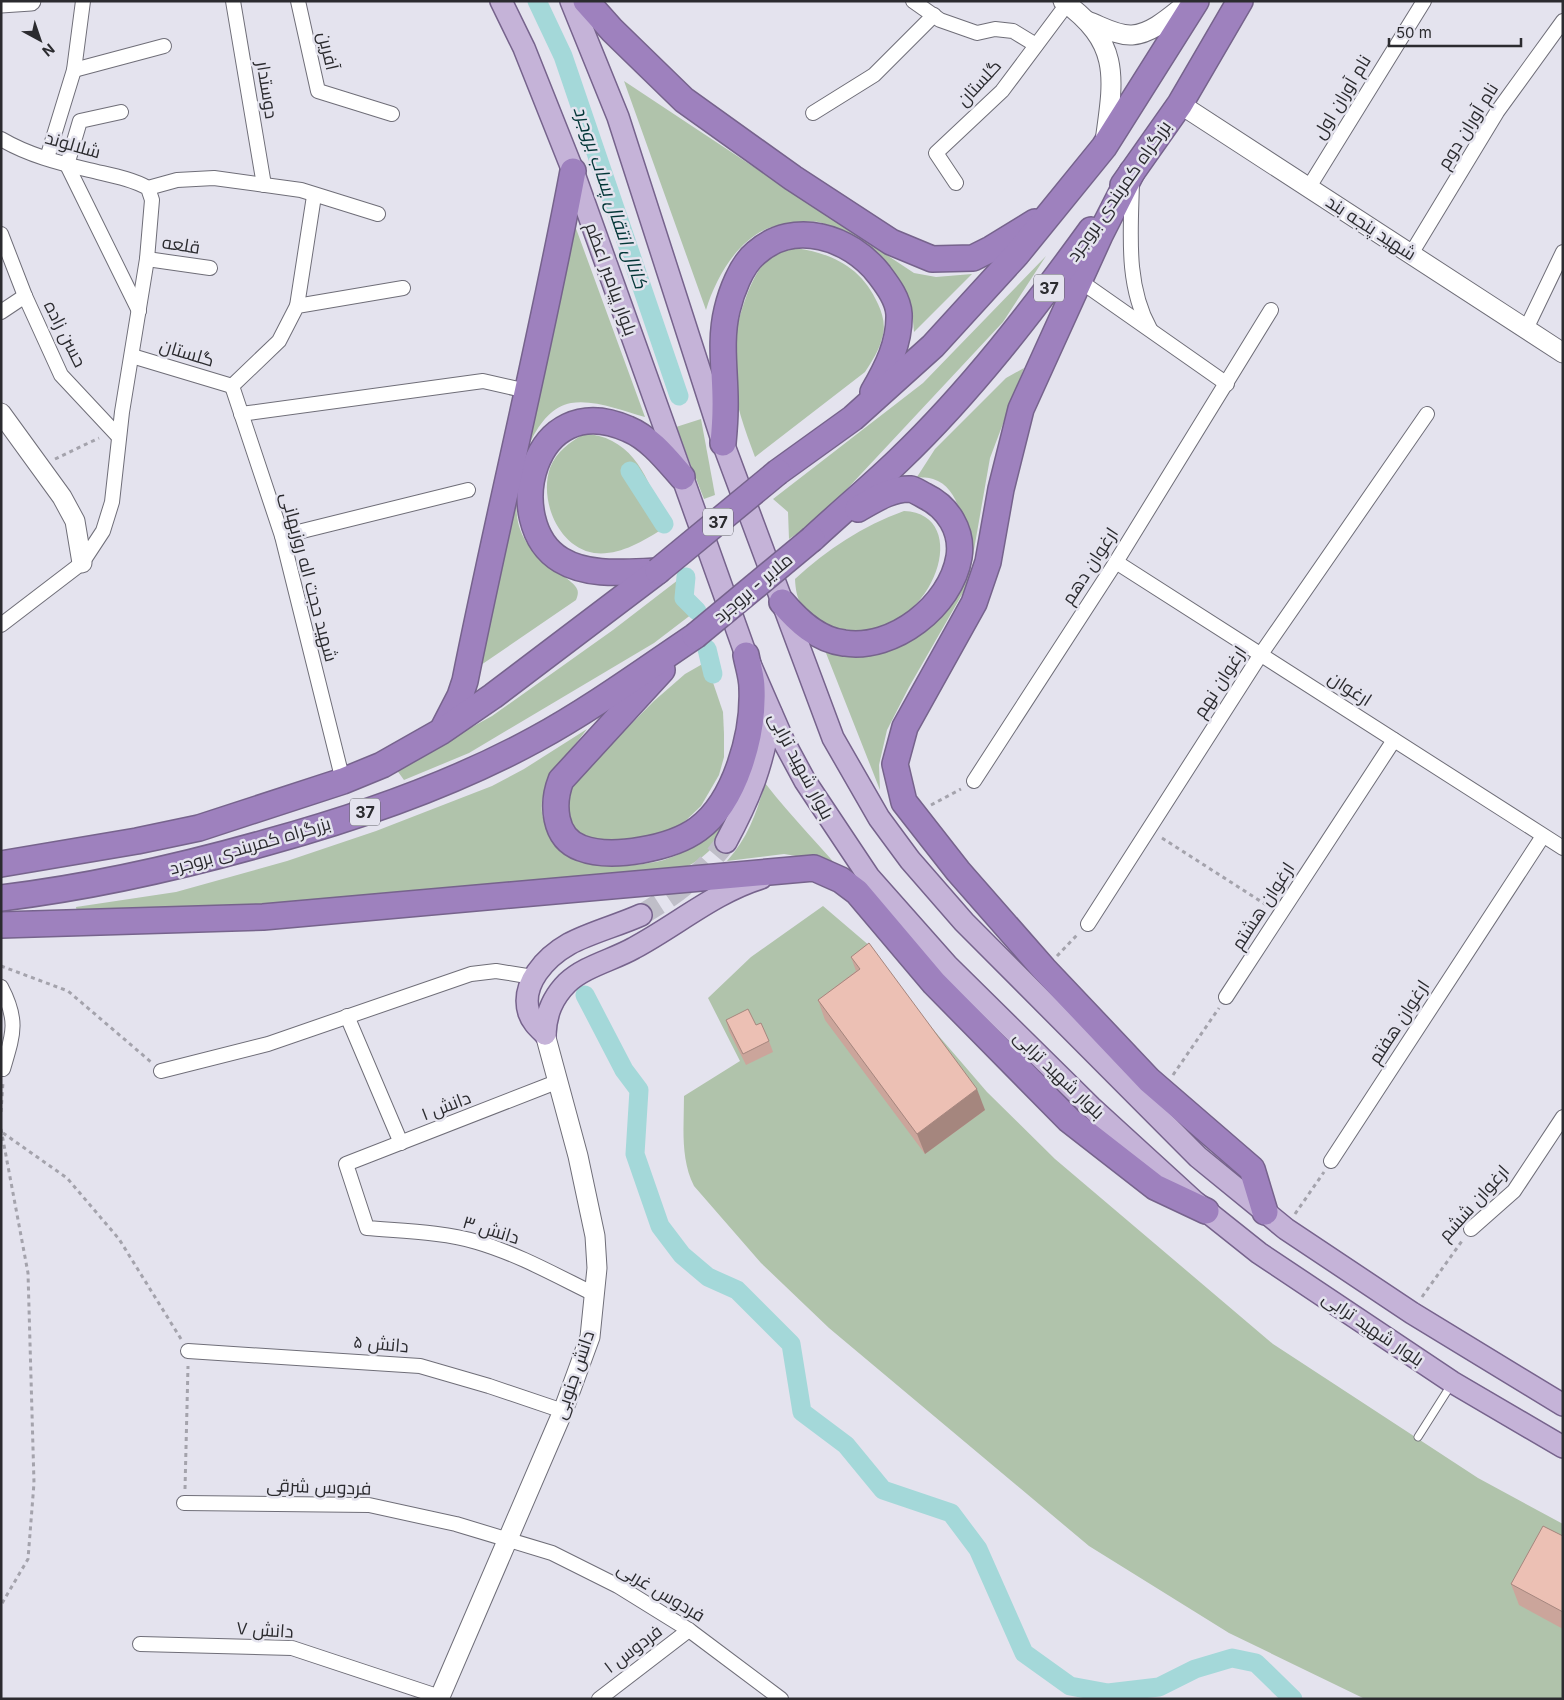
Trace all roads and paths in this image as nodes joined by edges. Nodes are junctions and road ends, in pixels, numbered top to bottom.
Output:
1 (31, 1) edge
2 (83, 1) edge
3 (233, 1) edge
4 (298, 1) edge
5 (501, 1) edge
6 (571, 1) edge
7 (586, 1) edge
8 (913, 1) edge
9 (1190, 1) edge
10 (1196, 1) edge
11 (1240, 1) edge
12 (1424, 1) edge
13 (1, 3) edge
14 (1065, 3) edge
15 (934, 16) junction
16 (1087, 21) junction
17 (1563, 21) edge
18 (1036, 45) junction
19 (164, 46) dead end
20 (74, 70) junction
21 (1180, 104) junction
22 (121, 112) dead end
23 (813, 113) dead end
24 (392, 114) dead end
25 (1, 139) edge
26 (1104, 147) junction
27 (46, 158) junction
28 (67, 165) junction
29 (573, 171) junction
30 (1132, 172) junction
31 (956, 184) dead end
32 (1075, 184) junction
33 (142, 185) junction
34 (264, 186) junction
35 (1309, 188) junction
36 (314, 196) junction
37 (378, 214) dead end
38 (1, 234) edge
39 (1563, 252) edge
40 (1411, 254) junction
41 (147, 259) junction
42 (210, 268) dead end
43 (1080, 281) junction
44 (403, 288) dead end
45 (24, 296) junction
46 (296, 306) junction
47 (1271, 310) dead end
48 (138, 311) junction
49 (1, 312) edge
50 (1526, 329) junction
51 (1153, 334) junction
52 (1563, 353) edge
53 (132, 356) junction
54 (1227, 384) junction
55 (232, 386) junction
56 (528, 390) junction
57 (1, 413) edge
58 (241, 414) junction
59 (1427, 414) dead end
60 (853, 418) junction
61 (119, 437) junction
62 (723, 443) junction
63 (41, 467) junction
64 (682, 477) junction
65 (468, 490) dead end
66 (282, 536) junction
67 (812, 539) junction
68 (712, 562) joint
69 (1116, 562) junction
70 (82, 563) junction
71 (658, 571) junction
72 (782, 602) junction
73 (1, 625) edge
74 (695, 636) junction
75 (1261, 654) junction
76 (746, 655) junction
77 (771, 713) junction
78 (442, 731) junction
79 (1394, 740) junction
80 (343, 781) junction
81 (974, 781) joint
82 (914, 815) junction
83 (1149, 829) junction
84 (1543, 836) junction
85 (726, 842) tunnel mouth
86 (1563, 848) edge
87 (1, 864) edge
88 (805, 867) junction
89 (1, 898) edge
90 (1280, 914) junction
91 (641, 916) tunnel mouth
92 (1088, 924) joint
93 (1, 925) edge
94 (1, 966) edge
95 (1044, 969) junction
96 (533, 977) junction
97 (1, 987) edge
98 (1226, 997) joint
99 (347, 1016) junction
100 (545, 1034) junction
101 (3, 1069) joint
102 (160, 1071) joint
103 (559, 1081) junction
104 (1162, 1091) junction
105 (1, 1112) edge
106 (1563, 1117) edge
107 (2, 1131) edge
108 (401, 1143) junction
109 (1331, 1161) joint
110 (1206, 1211) junction
111 (1265, 1212) junction
112 (367, 1228) joint
113 (1286, 1229) junction
114 (1472, 1229) joint
115 (596, 1295) junction
116 (1412, 1312) junction
117 (188, 1351) junction
118 (1452, 1382) junction
119 (1563, 1405) edge
120 (563, 1411) junction
121 (1418, 1438) dead end
122 (1563, 1447) edge
123 (184, 1502) joint
124 (508, 1540) junction
125 (1, 1605) edge
126 (689, 1630) junction
127 (140, 1644) dead end
128 (440, 1698) edge
129 (599, 1699) edge
130 (781, 1699) edge

1 - 13 street
2 - 20 street
3 - 34 street, دوستدار
4 - 24 street, آفرین
5 - 29 main road, بلوار پیامبر اعظم
6 - 62 main road
7 - 32 highway
8 - 15 street
9 - 16 street
10 - 26 highway, 37
11 - 21 highway, بزرگراه کمربندی بروجرد / 37
12 - 35 street, نام آوران اول
14 - 16 street
14 - 18 street, گلستان
15 - 18 street
15 - 23 street
16 - 26 street
17 - 40 street, نام آوران دوم
18 - 31 street, گلستان
19 - 20 street
20 - 27 street
21 - 30 highway, بزرگراه کمربندی بروجرد / 37
21 - 35 street, شهید پنجه بند
22 - 28 street
25 - 27 street, شلالوند
26 - 32 highway, 37
27 - 28 street, شلالوند
28 - 33 street, شلالوند
28 - 48 street
29 - 56 highway
29 - 64 main road, بلوار پیامبر اعظم
30 - 43 highway
30 - 51 street
30 - 67 highway, بزرگراه کمربندی بروجرد / 37
32 - 60 highway, 37
33 - 34 street
33 - 41 street
34 - 36 street
35 - 40 street, شهید پنجه بند
36 - 37 street
36 - 46 street
38 - 45 street, حسن زاده
39 - 50 street
40 - 50 street, شهید پنجه بند
41 - 42 street, قلعه
41 - 48 street
43 - 51 street
43 - 82 highway
44 - 46 street
45 - 49 street
45 - 61 street, حسن زاده
46 - 55 street
47 - 54 street, ارغوان دهم
48 - 53 street
50 - 52 street, شهید پنجه بند
51 - 54 street
53 - 55 street, گلستان
53 - 61 street
54 - 69 street, ارغوان دهم
55 - 58 street, شهید حجت اله روزبهانی
56 - 58 street
56 - 78 highway
57 - 63 street
58 - 66 street, شهید حجت اله روزبهانی
59 - 75 street, ارغوان نهم
60 - 62 highway
60 - 71 highway, 37, bridge
61 - 63 path
61 - 70 street
62 - 72 main road, بلوار شهید ترابی
63 - 70 street
64 - 68 main road, بلوار پیامبر اعظم
64 - 71 highway
65 - 66 street
66 - 80 street, شهید حجت اله روزبهانی
67 - 72 highway
67 - 74 highway, ملایر - بروجرد / 37, bridge
68 - 76 main road, بلوار شهید ترابی
69 - 75 street, ارغوان
69 - 81 street, ارغوان دهم
70 - 73 street
71 - 78 highway, بزرگراه کمربندی بروجرد / 37
72 - 111 main road, بلوار شهید ترابی
74 - 76 highway
74 - 89 highway, بزرگراه کمربندی بروجرد / 37
75 - 79 street, ارغوان
75 - 83 street, ارغوان نهم
76 - 77 main road, بلوار شهید ترابی
77 - 85 main road
77 - 110 main road, بلوار شهید ترابی
78 - 80 highway, بزرگراه کمربندی بروجرد / 37
79 - 84 street, ارغوان
79 - 90 street, ارغوان هشتم
80 - 87 highway, بزرگراه کمربندی بروجرد / 37
81 - 82 path
82 - 95 highway
83 - 90 path
83 - 92 street, ارغوان نهم
84 - 86 street, ارغوان
84 - 109 street, ارغوان هفتم
88 - 93 highway
88 - 100 main road
88 - 110 highway
90 - 98 street, ارغوان هشتم
91 - 96 main road
92 - 95 path
94 - 102 path
95 - 104 highway
96 - 99 street
96 - 100 main road
97 - 101 street
98 - 104 path
99 - 102 street
99 - 108 street
100 - 103 street, دانش جنوبی
101 - 105 path
103 - 108 street, دانش ۱
103 - 115 street, دانش جنوبی
104 - 111 highway
106 - 114 street, ارغوان ششم
107 - 117 path
107 - 125 path
108 - 112 street, دانش ۱
109 - 113 path
110 - 118 main road, بلوار شهید ترابی
111 - 113 main road, بلوار شهید ترابی
112 - 115 street, دانش ۳
113 - 116 main road, بلوار شهید ترابی
114 - 116 path, ارغوان ششم
115 - 120 street, دانش جنوبی
116 - 119 main road, بلوار شهید ترابی
117 - 120 street, دانش ۵
117 - 123 path
118 - 121 lane
118 - 122 main road, بلوار شهید ترابی
120 - 124 street, دانش جنوبی
123 - 124 street, فردوس شرقی
124 - 126 street, فردوس غربی
124 - 128 street, دانش جنوبی
126 - 129 street, فردوس ۱
126 - 130 street, فردوس غربی
127 - 128 street, دانش ۷

